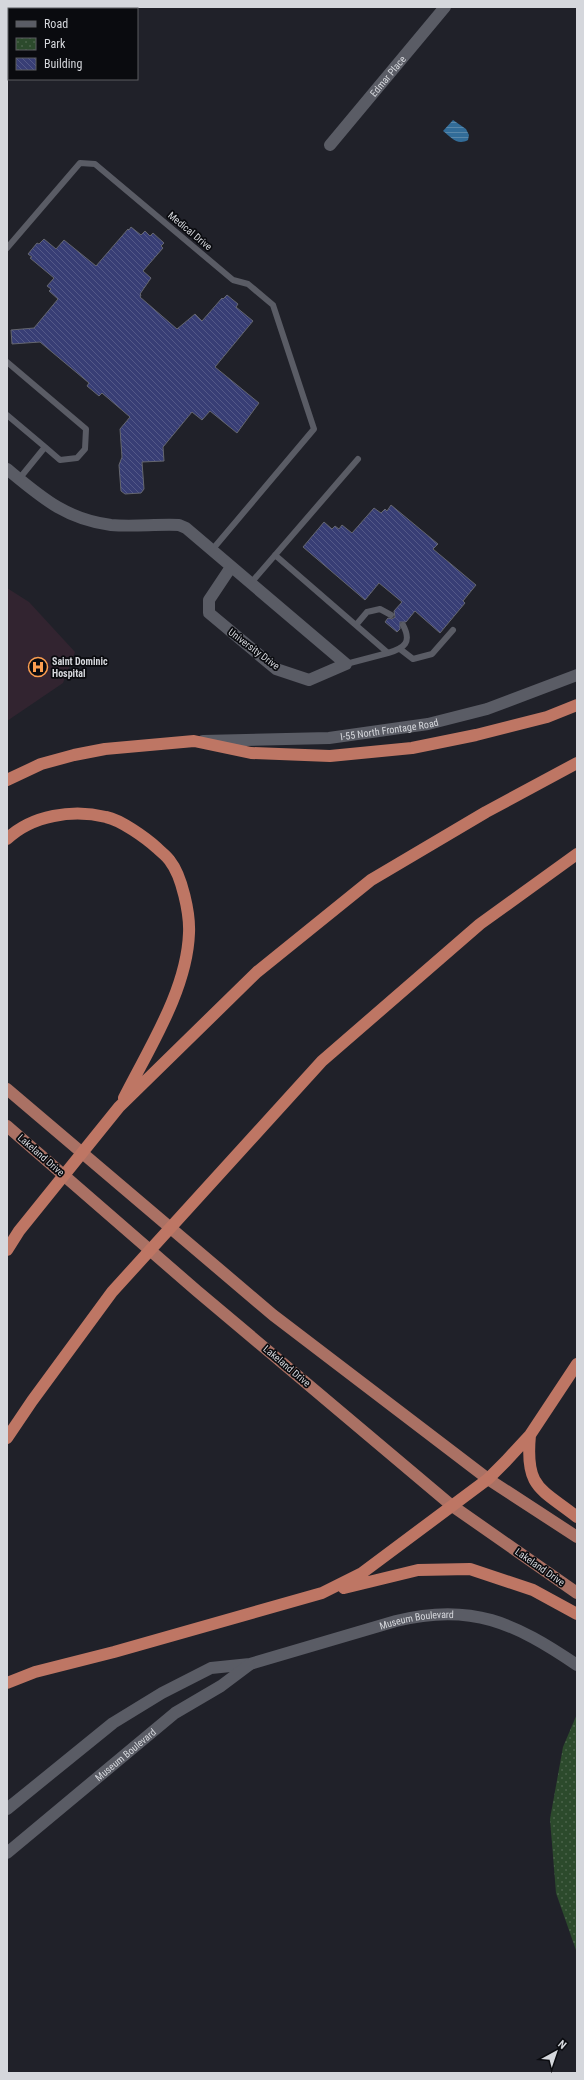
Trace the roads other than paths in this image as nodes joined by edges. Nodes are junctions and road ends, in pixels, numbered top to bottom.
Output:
1 (445, 7) edge
2 (330, 145) dead end
3 (7, 248) edge
4 (7, 362) edge
5 (7, 415) edge
6 (45, 447) junction
7 (358, 459) dead end
8 (7, 469) edge
9 (19, 479) junction
10 (212, 550) junction
11 (275, 555) junction
12 (231, 567) junction
13 (251, 583) junction
14 (391, 615) dead end
15 (356, 625) junction
16 (403, 625) dead end
17 (453, 630) dead end
18 (400, 649) junction
19 (388, 653) junction
20 (346, 664) junction
21 (577, 675) edge
22 (577, 706) edge
23 (194, 741) junction
24 (577, 764) edge
25 (7, 780) edge
26 (7, 840) edge
27 (577, 854) edge
28 (7, 1089) edge
29 (119, 1107) junction
30 (12, 1130) edge
31 (7, 1250) edge
32 (577, 1364) edge
33 (530, 1434) junction
34 (7, 1438) edge
35 (488, 1479) junction
36 (451, 1505) junction
37 (577, 1517) edge
38 (577, 1537) edge
39 (322, 1593) junction
40 (577, 1593) edge
41 (577, 1614) edge
42 (250, 1664) junction
43 (577, 1665) edge
44 (7, 1683) edge
45 (7, 1809) edge
46 (7, 1853) edge

1 - 2 street, Edmar Place
3 - 10 lane, Medical Drive
4 - 6 lane
5 - 6 lane
6 - 9 lane
7 - 11 lane
8 - 9 street
9 - 10 street
10 - 12 street
11 - 13 lane
11 - 15 lane
12 - 13 street
12 - 20 street, University Drive
13 - 20 street
14 - 15 lane
15 - 19 lane
16 - 18 lane
17 - 18 lane
18 - 19 lane
19 - 20 lane
21 - 23 street, I-55 North Frontage Road
22 - 23 highway
23 - 25 highway
24 - 29 highway
26 - 29 highway
27 - 34 highway
28 - 35 highway
29 - 31 highway
30 - 36 highway, Lakeland Drive
32 - 33 highway
33 - 35 highway
33 - 37 highway
35 - 36 highway
35 - 38 highway
36 - 39 highway
36 - 40 highway, Lakeland Drive
39 - 41 highway
39 - 44 highway
42 - 43 street, Museum Boulevard
42 - 45 street, Museum Boulevard
42 - 46 street, Museum Boulevard

